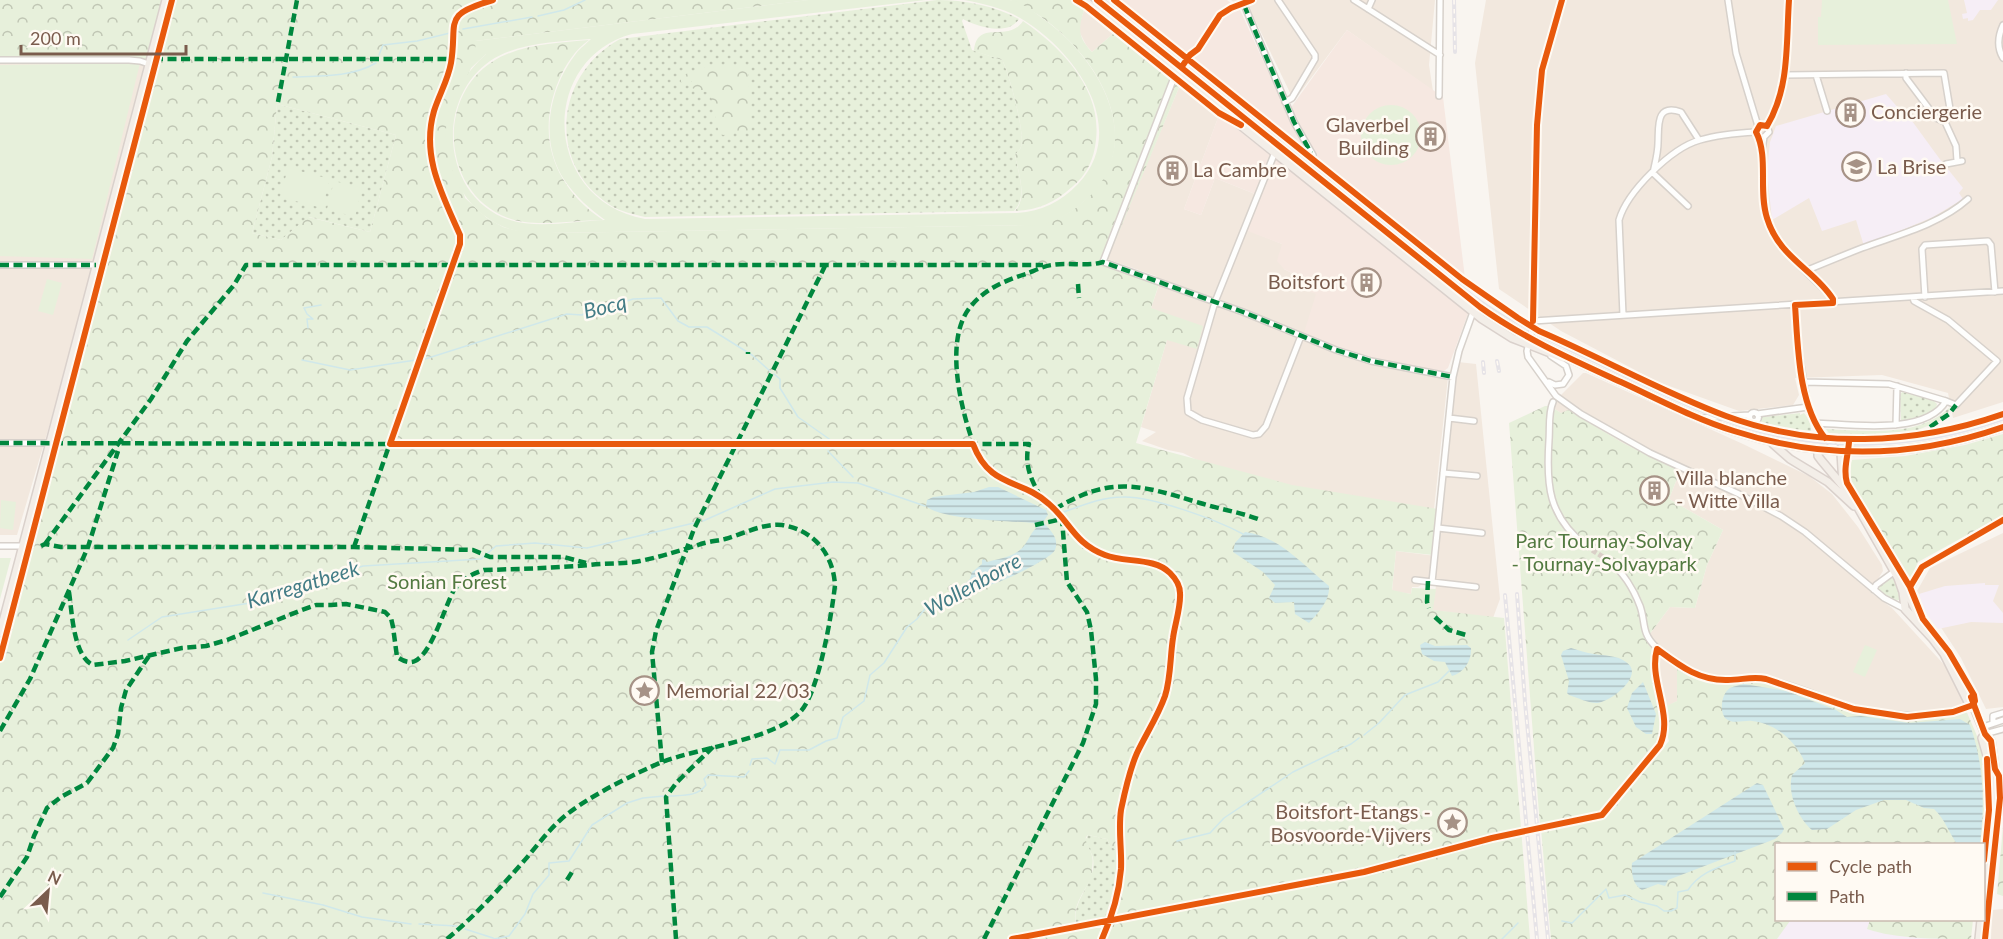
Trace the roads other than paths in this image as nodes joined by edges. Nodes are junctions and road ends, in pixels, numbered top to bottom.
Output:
1 (166, 0) edge
2 (1084, 0) edge
3 (1097, 0) edge
4 (1252, 0) edge
5 (1278, 0) edge
6 (1354, 0) edge
7 (1372, 0) edge
8 (1440, 0) edge
9 (1562, 0) edge
10 (1728, 0) edge
11 (1789, 0) edge
12 (1243, 2) edge
13 (1368, 9) junction
14 (2003, 25) edge
15 (2001, 48) edge
16 (1440, 55) junction
17 (2003, 58) edge
18 (0, 60) edge
19 (149, 64) junction
20 (1179, 71) junction
21 (1906, 73) junction
22 (1785, 75) junction
23 (1816, 75) junction
24 (1439, 96) dead end
25 (1285, 102) junction
26 (1827, 111) dead end
27 (1945, 122) junction
28 (1767, 126) junction
29 (1759, 133) junction
30 (1699, 140) junction
31 (1275, 152) junction
32 (1946, 164) dead end
33 (1306, 168) junction
34 (1653, 173) junction
35 (1968, 199) dead end
36 (1688, 206) dead end
37 (0, 265) edge
38 (96, 265) junction
39 (1807, 272) junction
40 (1995, 291) junction
41 (2003, 291) edge
42 (1925, 297) junction
43 (1913, 298) junction
44 (1215, 302) junction
45 (1833, 303) junction
46 (1795, 305) junction
47 (1473, 312) junction
48 (1623, 315) junction
49 (1533, 321) junction
50 (1301, 336) junction
51 (1529, 341) junction
52 (1542, 351) junction
53 (1582, 364) junction
54 (1453, 377) junction
55 (1546, 380) junction
56 (1804, 382) junction
57 (1557, 385) junction
58 (1897, 386) junction
59 (1554, 399) junction
60 (1946, 401) junction
61 (1809, 407) junction
62 (1449, 418) junction
63 (1699, 418) junction
64 (1474, 421) dead end
65 (1815, 423) junction
66 (1896, 424) junction
67 (2003, 427) edge
68 (1769, 441) junction
69 (50, 443) junction
70 (0, 444) edge
71 (1818, 451) junction
72 (1841, 453) junction
73 (1443, 473) junction
74 (1478, 476) dead end
75 (1844, 486) junction
76 (1856, 507) junction
77 (2003, 520) edge
78 (1438, 528) junction
79 (1482, 533) dead end
80 (0, 546) edge
81 (23, 546) junction
82 (1586, 546) tunnel mouth
83 (1609, 561) tunnel mouth
84 (1896, 574) junction
85 (1415, 580) dead end
86 (1432, 582) junction
87 (1476, 587) dead end
88 (1874, 590) junction
89 (1908, 593) junction
90 (1906, 611) junction
91 (0, 633) edge
92 (1932, 638) junction
93 (1973, 705) junction
94 (2003, 713) edge
95 (2003, 720) edge
96 (1993, 723) junction
97 (2003, 729) edge
98 (1984, 730) junction
99 (1988, 760) junction
100 (1995, 769) junction
101 (1994, 777) junction
102 (1985, 843) edge
103 (1985, 883) edge
104 (1981, 921) edge
105 (1979, 939) edge
106 (1984, 939) edge

1 - 19 main road
2 - 20 main road
3 - 20 main road
4 - 12 street
5 - 25 street
6 - 13 street
7 - 13 street
8 - 16 street
9 - 49 street
10 - 29 street
11 - 22 street
12 - 20 street
12 - 25 street
13 - 16 street
14 - 15 street
15 - 17 street
16 - 24 street
18 - 19 street
19 - 38 main road
20 - 31 main road
20 - 33 main road
20 - 44 street
21 - 23 street
21 - 27 street
21 - 27 street
22 - 23 street
22 - 28 street
23 - 26 street
25 - 33 street
27 - 32 street
28 - 29 street
28 - 29 street
29 - 30 street
29 - 39 street
30 - 34 street
30 - 34 street
31 - 44 street
31 - 47 main road
33 - 51 main road
34 - 36 street
34 - 48 street
35 - 39 street
37 - 38 street
38 - 69 main road
39 - 45 street
40 - 41 street
40 - 42 street
40 - 42 street
42 - 43 street
43 - 45 street
43 - 60 street
44 - 50 street
44 - 50 street
45 - 46 street
46 - 48 street
46 - 56 street
47 - 51 main road
47 - 54 street
48 - 49 street
49 - 51 street
50 - 54 street
51 - 52 main road
51 - 53 main road
51 - 55 street
52 - 53 main road
52 - 57 street
53 - 63 main road
54 - 62 street
55 - 57 street
55 - 59 street
56 - 58 street
56 - 61 street
57 - 59 street
58 - 60 street
58 - 66 street
59 - 82 street
59 - 88 street
60 - 66 street
61 - 63 street
61 - 65 street
62 - 64 street
62 - 73 street
63 - 68 main road
65 - 66 street
65 - 72 street
67 - 72 main road
68 - 71 main road
68 - 76 main road
69 - 70 street
69 - 81 main road
71 - 72 main road
71 - 75 main road
72 - 75 main road
73 - 74 street
73 - 78 street
75 - 76 main road
76 - 84 main road
77 - 89 street
78 - 79 street
78 - 86 street
80 - 81 street
81 - 91 main road
83 - 93 street
84 - 88 street
84 - 89 main road
84 - 90 main road
85 - 86 street
86 - 87 street
88 - 90 street
89 - 92 main road
90 - 92 main road
92 - 93 main road
93 - 98 main road
94 - 96 street
95 - 96 street
96 - 98 street
97 - 98 street
98 - 99 main road
98 - 100 main road
99 - 101 main road
99 - 102 street
100 - 101 main road
100 - 106 street
101 - 103 main road
104 - 105 main road

